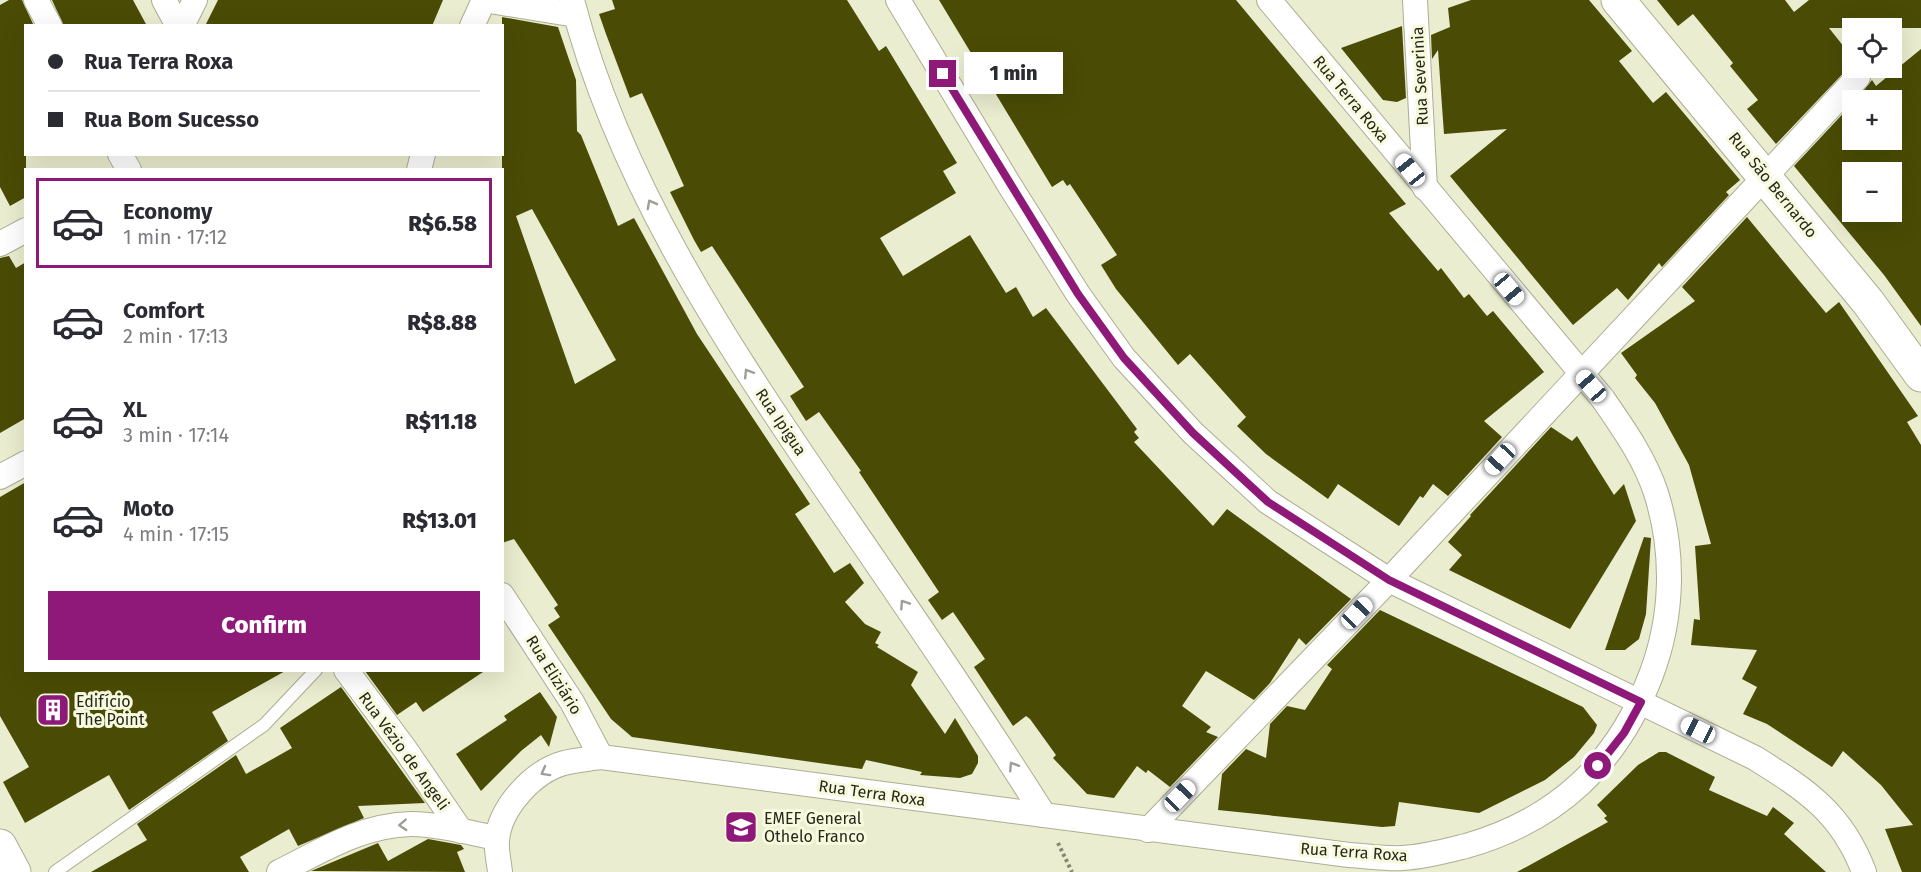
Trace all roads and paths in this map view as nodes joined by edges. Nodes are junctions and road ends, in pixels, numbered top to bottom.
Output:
1 (36, 0) edge
2 (164, 0) edge
3 (195, 0) edge
4 (484, 0) edge
5 (898, 0) edge
6 (1269, 0) edge
7 (1415, 0) edge
8 (1618, 0) edge
9 (574, 7) edge
10 (49, 24) edge
11 (177, 24) edge
12 (183, 24) edge
13 (473, 24) edge
14 (1857, 78) edge
15 (1765, 176) junction
16 (1425, 188) junction
17 (24, 231) edge
18 (0, 244) edge
19 (1580, 373) junction
20 (1921, 375) edge
21 (24, 464) edge
22 (0, 477) edge
23 (1389, 580) junction
24 (504, 599) edge
25 (314, 672) edge
26 (347, 672) edge
27 (1641, 702) junction
28 (601, 757) junction
29 (1044, 816) junction
30 (1148, 830) junction
31 (461, 831) junction
32 (497, 838) junction
33 (0, 846) edge
34 (14, 872) edge
35 (55, 872) edge
36 (279, 872) edge
37 (500, 872) edge
38 (1864, 872) edge

1 - 10 street
2 - 11 street
3 - 12 street
4 - 9 street
4 - 13 street
5 - 23 street
6 - 16 street, Rua Terra Roxa
7 - 16 street, Rua Severinia
8 - 15 street, Rua São Bernardo
29 -> 9 street, Rua Ipigua
14 - 15 street
15 - 19 street
15 - 20 street, Rua São Bernardo
16 - 19 street, Rua Terra Roxa
17 - 18 street
19 - 23 street
19 - 27 street, Rua Terra Roxa
21 - 22 street
23 - 27 street
23 - 30 street
24 - 28 street, Rua Eliziário
25 - 35 lane
26 - 31 street, Rua Vézio de Angeli
27 - 30 street, Rua Terra Roxa
27 - 38 street
28 - 29 street, Rua Terra Roxa
28 -> 32 street, Rua Terra Roxa
29 - 30 street, Rua Terra Roxa
31 - 32 street
31 -> 36 street
32 - 37 street
33 - 34 street

